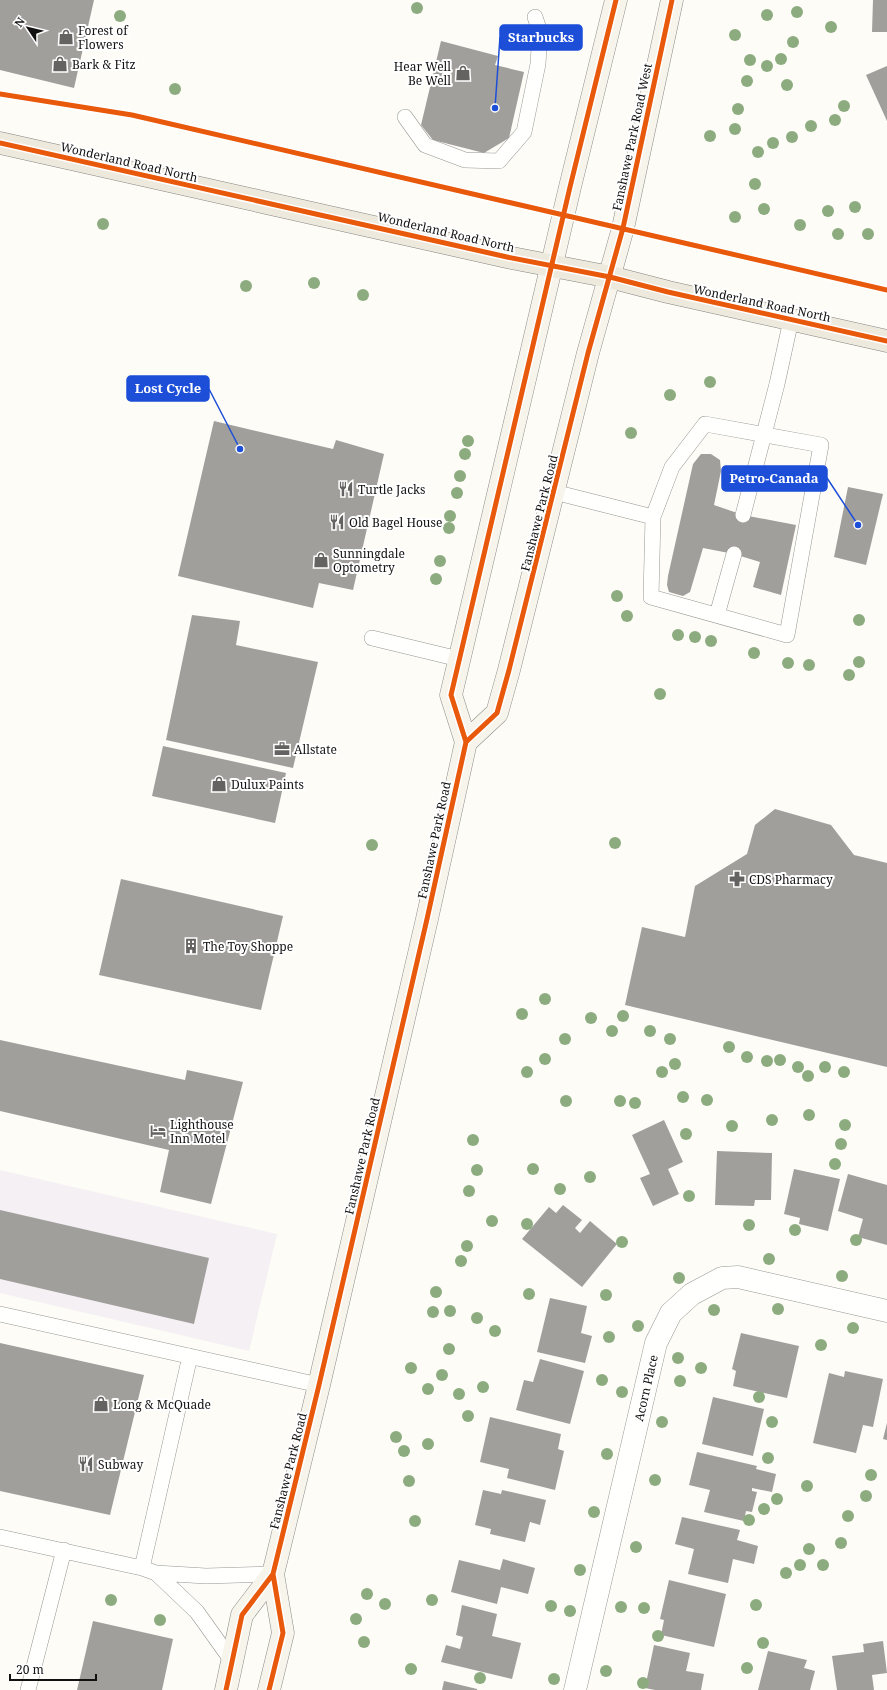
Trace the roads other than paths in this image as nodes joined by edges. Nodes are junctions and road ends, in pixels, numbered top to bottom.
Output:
1 (616, 0) edge
2 (672, 0) edge
3 (535, 18) dead end
4 (405, 117) dead end
5 (0, 143) edge
6 (552, 266) junction
7 (610, 277) junction
8 (791, 320) junction
9 (887, 341) edge
10 (764, 434) junction
11 (554, 492) junction
12 (743, 515) dead end
13 (653, 517) junction
14 (734, 554) dead end
15 (717, 615) junction
16 (372, 638) dead end
17 (459, 659) junction
18 (466, 742) junction
19 (887, 1311) edge
20 (0, 1314) edge
21 (190, 1356) junction
22 (319, 1385) junction
23 (0, 1537) edge
24 (64, 1550) junction
25 (142, 1568) junction
26 (156, 1573) junction
27 (273, 1574) junction
28 (232, 1661) junction
29 (28, 1690) edge
30 (226, 1690) edge
31 (269, 1690) edge
32 (575, 1690) edge

1 - 6 main road
2 - 7 main road, Fanshawe Park Road West
3 - 4 lane
5 - 6 main road, Wonderland Road North
6 - 7 main road, Wonderland Road North
6 - 17 main road
7 - 8 main road, Wonderland Road North
7 - 11 main road, Fanshawe Park Road
8 - 9 main road, Wonderland Road North
8 - 10 lane
10 - 12 lane
10 - 13 lane
10 - 15 lane
11 - 13 lane
11 - 18 main road, Fanshawe Park Road
13 - 15 lane
14 - 15 lane
16 - 17 lane
17 - 18 main road
18 - 22 main road, Fanshawe Park Road
19 - 32 street, Acorn Place
20 - 21 lane
21 - 22 lane
21 - 25 lane
22 - 27 main road, Fanshawe Park Road
23 - 24 lane
24 - 25 lane
24 - 29 lane
25 - 26 lane
26 - 27 lane
26 - 28 lane
27 - 28 main road, Fanshawe Park Road
27 - 31 main road, Fanshawe Park Road
28 - 30 main road, Fanshawe Park Road

